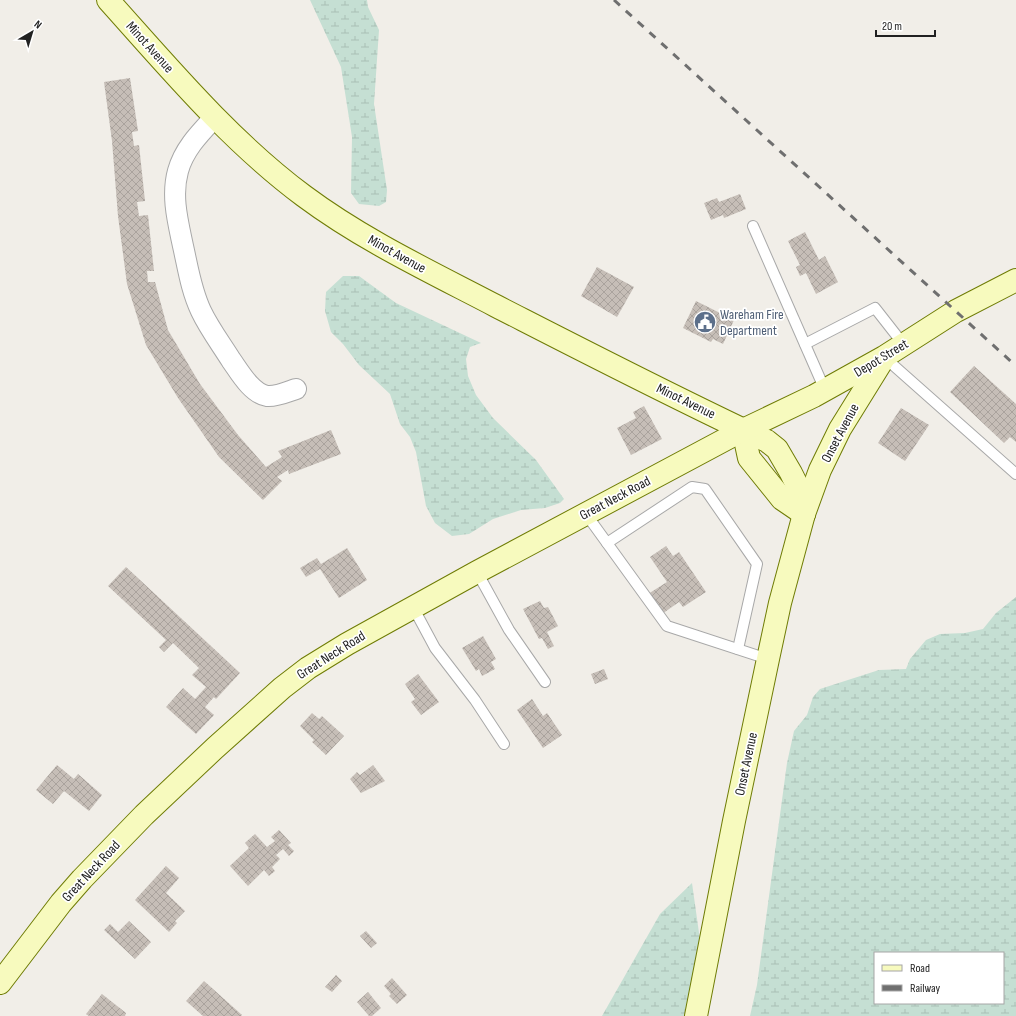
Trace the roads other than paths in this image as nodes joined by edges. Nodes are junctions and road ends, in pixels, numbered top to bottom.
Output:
1 (108, 0) edge
2 (215, 117) junction
3 (753, 226) dead end
4 (1016, 280) edge
5 (805, 344) junction
6 (904, 345) junction
7 (884, 358) junction
8 (296, 388) dead end
9 (825, 390) junction
10 (743, 430) junction
11 (1016, 474) edge
12 (586, 514) junction
13 (804, 514) junction
14 (607, 543) junction
15 (477, 572) junction
16 (413, 607) junction
17 (738, 649) junction
18 (768, 659) junction
19 (545, 682) dead end
20 (504, 744) dead end
21 (0, 984) edge
22 (696, 1016) edge

1 - 2 main road, Minot Avenue
2 - 8 street
2 - 10 main road, Minot Avenue
3 - 5 lane
4 - 6 main road, Depot Street
5 - 6 lane
5 - 9 lane
6 - 7 main road, Depot Street
7 - 9 main road, Depot Street
7 - 11 lane
7 - 13 main road, Onset Avenue
9 - 10 main road, Depot Street
10 - 12 main road, Great Neck Road
10 - 13 main road
12 - 14 lane
12 - 15 main road, Great Neck Road
13 - 18 main road, Onset Avenue
14 - 17 lane
14 - 17 lane
15 - 16 main road, Great Neck Road
15 - 19 lane
16 - 20 lane
16 - 21 main road, Great Neck Road
17 - 18 lane
18 - 22 main road, Onset Avenue

